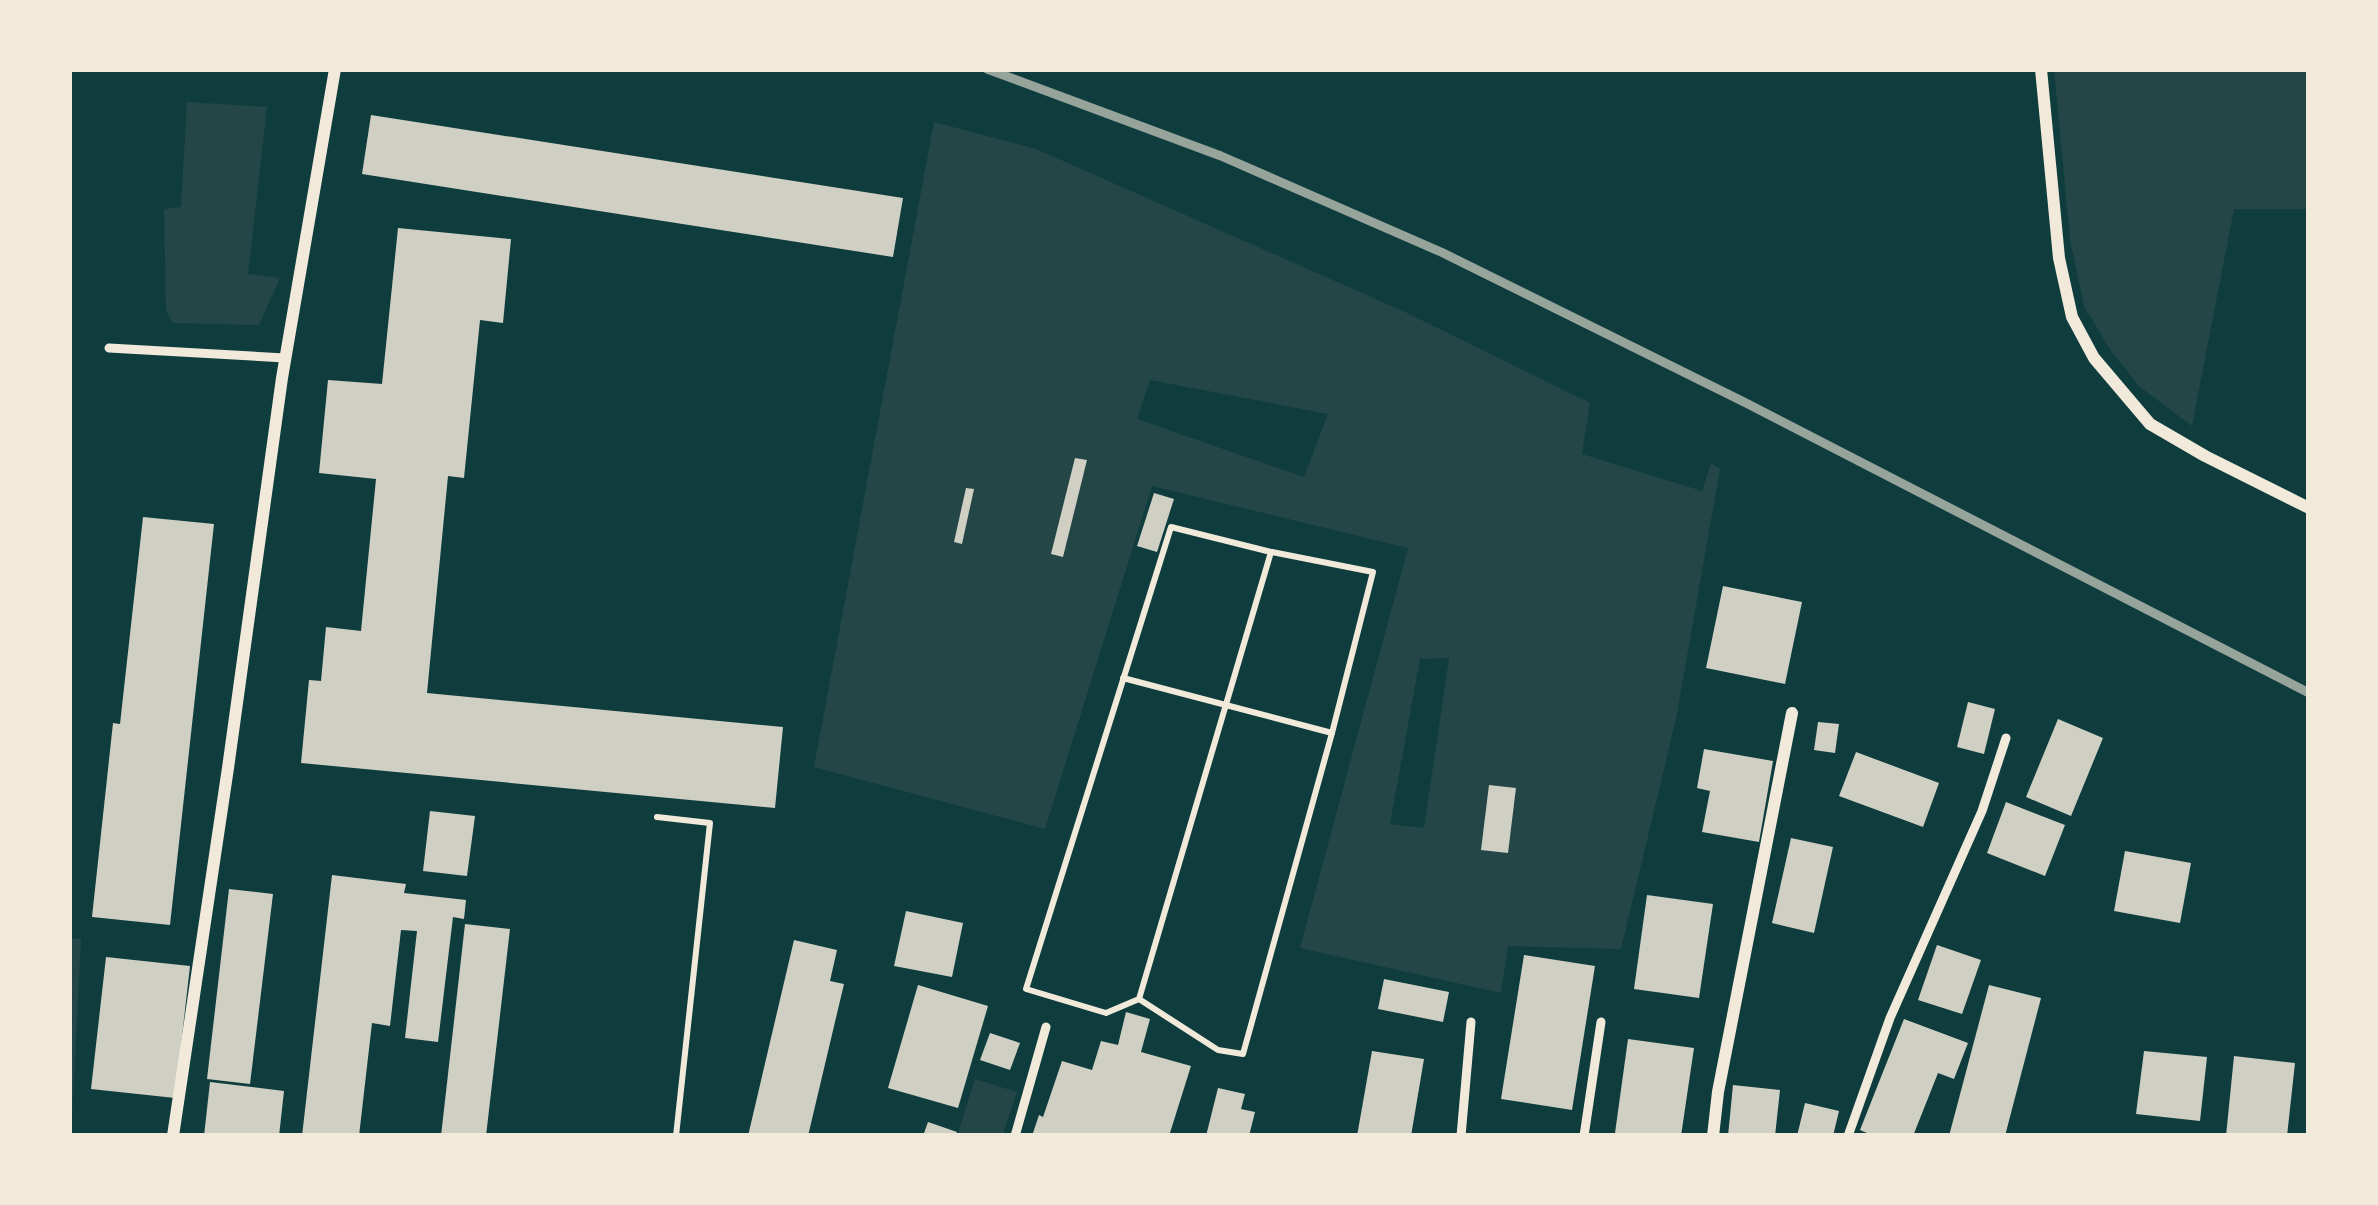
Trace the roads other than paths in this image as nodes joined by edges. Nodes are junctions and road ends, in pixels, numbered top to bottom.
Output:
1 (335, 69) edge
2 (2041, 69) edge
3 (109, 348) dead end
4 (285, 358) junction
5 (2309, 508) edge
6 (1792, 713) dead end
7 (2006, 738) dead end
8 (1471, 1022) dead end
9 (1601, 1022) dead end
10 (1046, 1027) dead end
11 (173, 1136) edge
12 (1015, 1136) edge
13 (1461, 1136) edge
14 (1584, 1136) edge
15 (1713, 1136) edge
16 (1849, 1136) edge

1 - 4 street
2 - 5 street
3 - 4 lane
4 - 11 street
6 - 15 street
7 - 16 lane
8 - 13 lane
9 - 14 lane
10 - 12 lane

